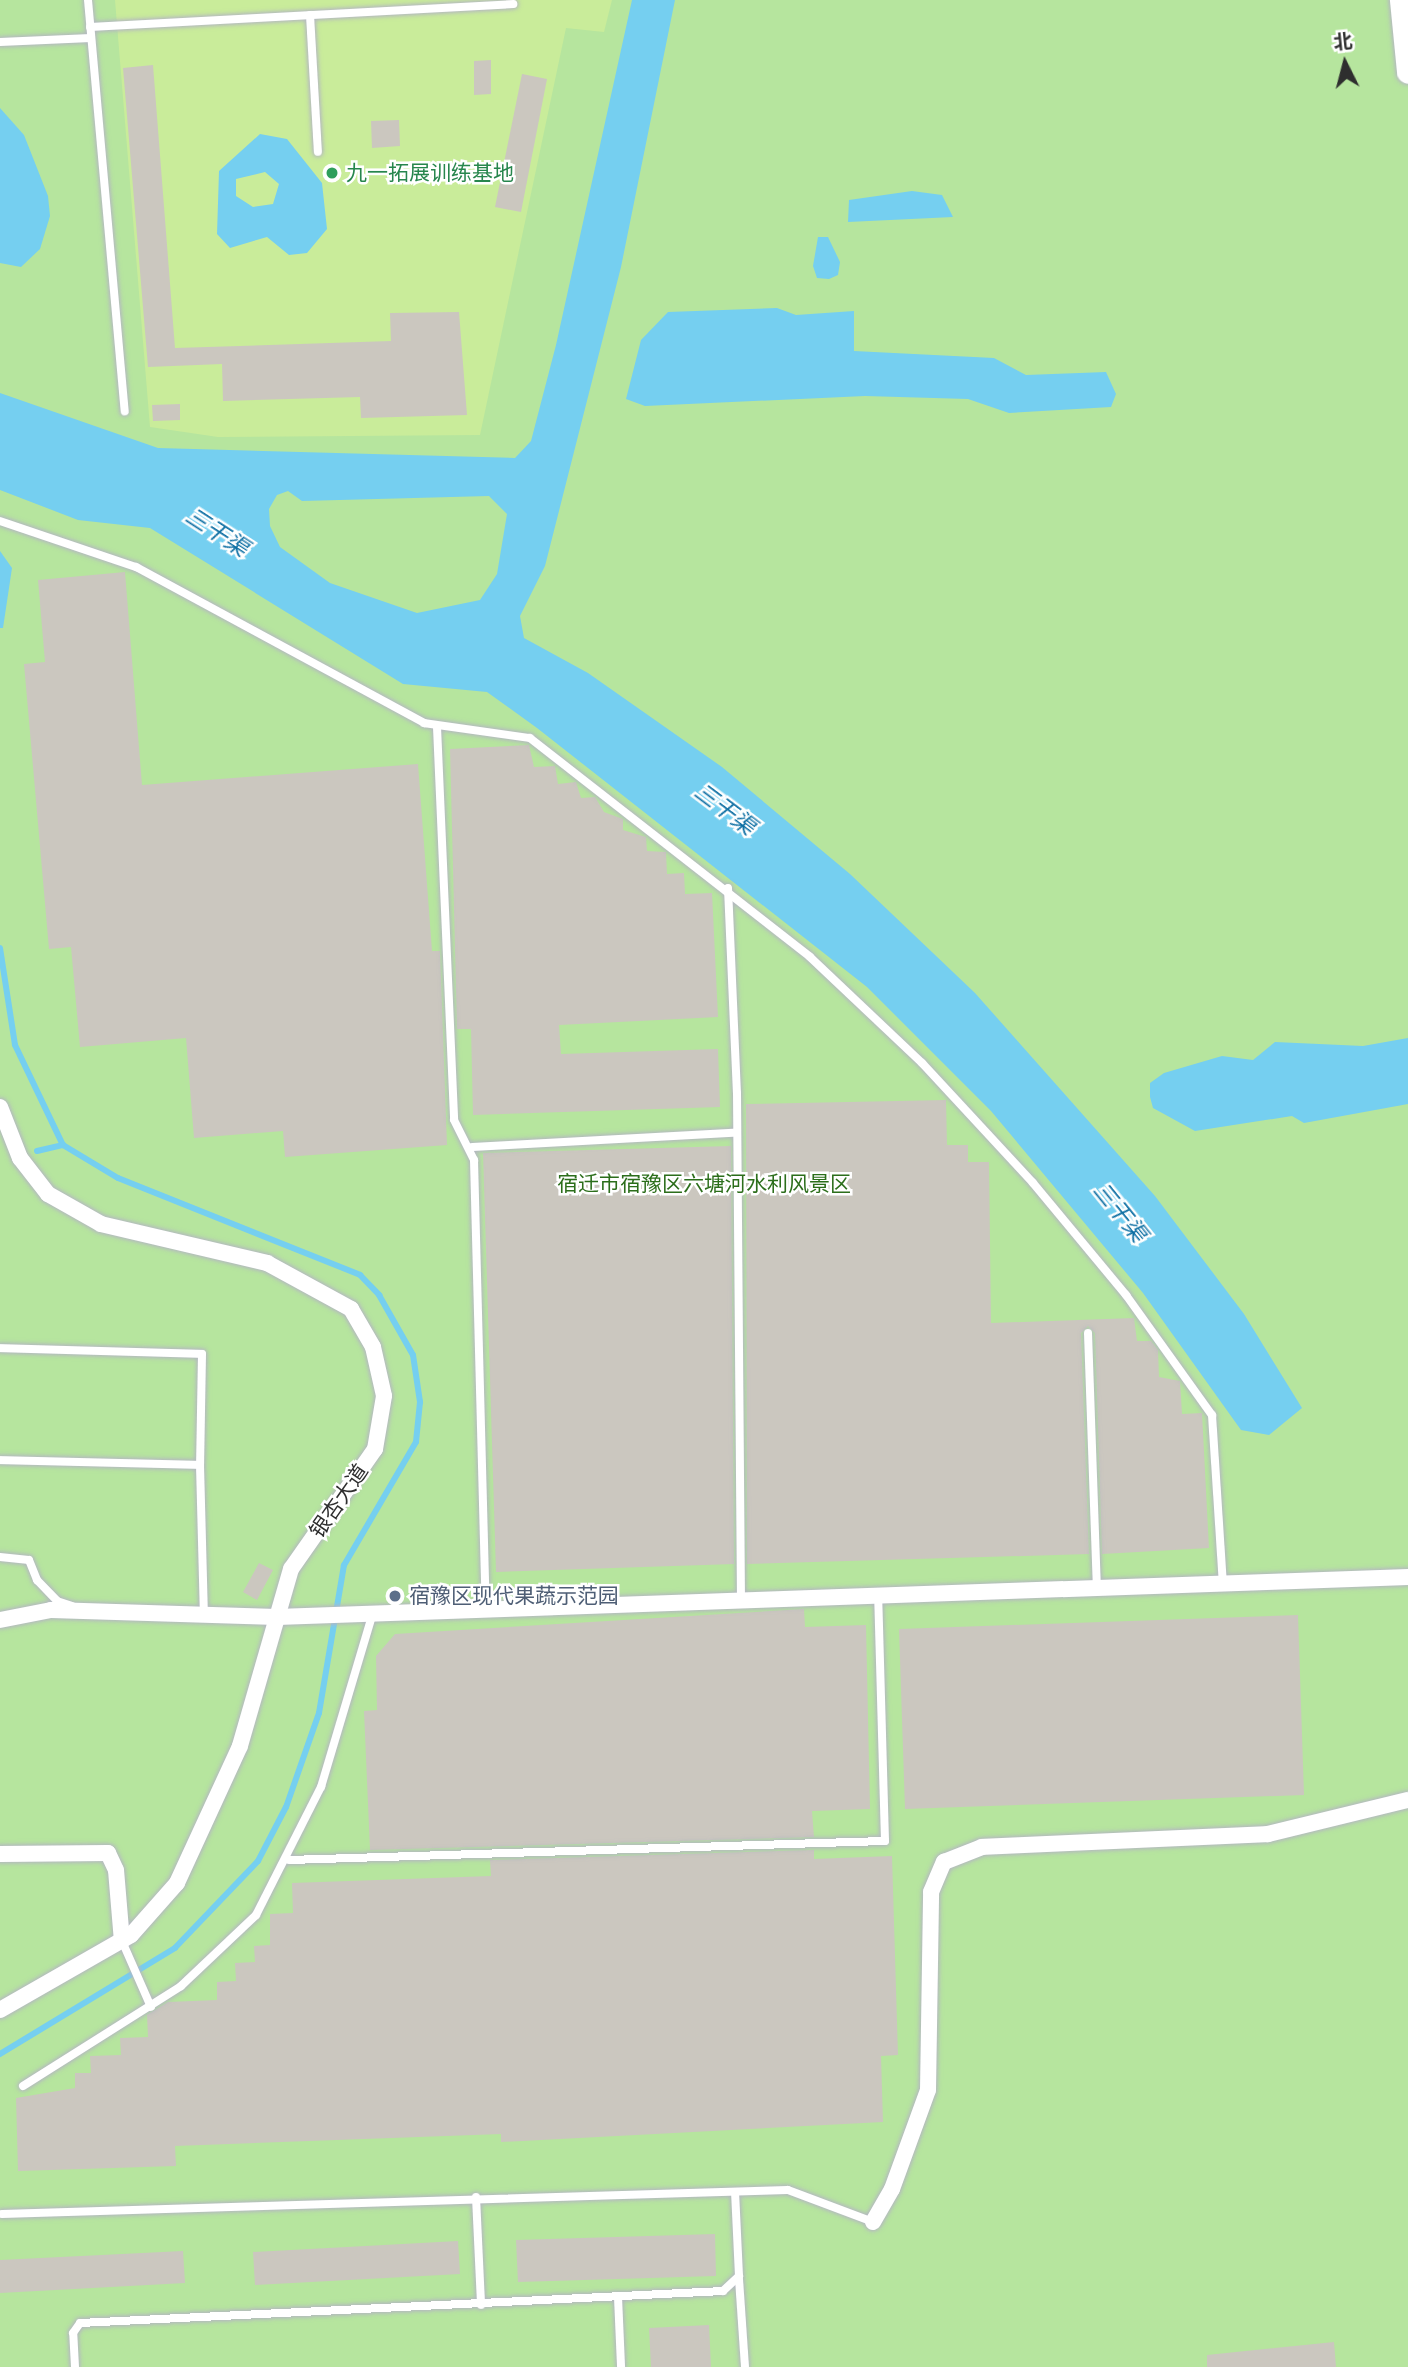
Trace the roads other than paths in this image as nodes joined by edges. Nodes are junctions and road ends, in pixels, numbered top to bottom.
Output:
1 (88, 0) edge
2 (1401, 0) edge
3 (513, 4) dead end
4 (310, 15) junction
5 (90, 27) junction
6 (91, 38) junction
7 (0, 42) edge
8 (1408, 72) edge
9 (318, 152) dead end
10 (125, 411) dead end
11 (0, 522) edge
12 (437, 727) junction
13 (728, 888) junction
14 (0, 1107) edge
15 (734, 1133) junction
16 (472, 1147) junction
17 (1088, 1333) dead end
18 (0, 1348) edge
19 (0, 1460) edge
20 (200, 1465) junction
21 (0, 1557) edge
22 (1408, 1577) edge
23 (1223, 1583) junction
24 (1097, 1588) junction
25 (878, 1596) junction
26 (741, 1600) junction
27 (486, 1609) junction
28 (373, 1613) junction
29 (99, 1614) junction
30 (282, 1616) junction
31 (204, 1618) junction
32 (0, 1620) edge
33 (1408, 1800) edge
34 (0, 1854) edge
35 (289, 1860) junction
36 (122, 1941) junction
37 (151, 2007) junction
38 (0, 2010) edge
39 (23, 2086) dead end
40 (735, 2192) junction
41 (476, 2197) junction
42 (2, 2214) dead end
43 (873, 2222) joint
44 (739, 2276) junction
45 (618, 2297) junction
46 (481, 2305) junction
47 (75, 2367) edge
48 (621, 2367) edge
49 (745, 2367) edge

1 - 5 lane
2 - 8 main road
3 - 4 lane
4 - 5 lane
4 - 9 lane
5 - 6 lane
6 - 7 lane
6 - 10 lane
11 - 12 lane
12 - 13 lane
12 - 16 lane
13 - 15 lane
13 - 23 lane
14 - 30 street, 银杏大道
15 - 16 lane
15 - 26 lane
16 - 27 lane
17 - 24 lane
18 - 20 lane
19 - 20 lane
20 - 31 lane
21 - 29 lane
22 - 23 street
23 - 24 street
24 - 25 street
25 - 26 street
25 - 35 lane
26 - 27 street
27 - 28 street
28 - 30 street
28 - 35 lane
29 - 31 street
29 - 32 street
30 - 31 street
30 - 36 street, 银杏大道
33 - 43 street
34 - 36 street
35 - 37 lane
36 - 37 lane
36 - 38 street, 银杏大道
37 - 39 lane
40 - 41 lane
40 - 43 lane
40 - 44 lane
41 - 42 lane
41 - 46 lane
44 - 45 lane
44 - 49 lane
45 - 46 lane
45 - 48 lane
46 - 47 lane

